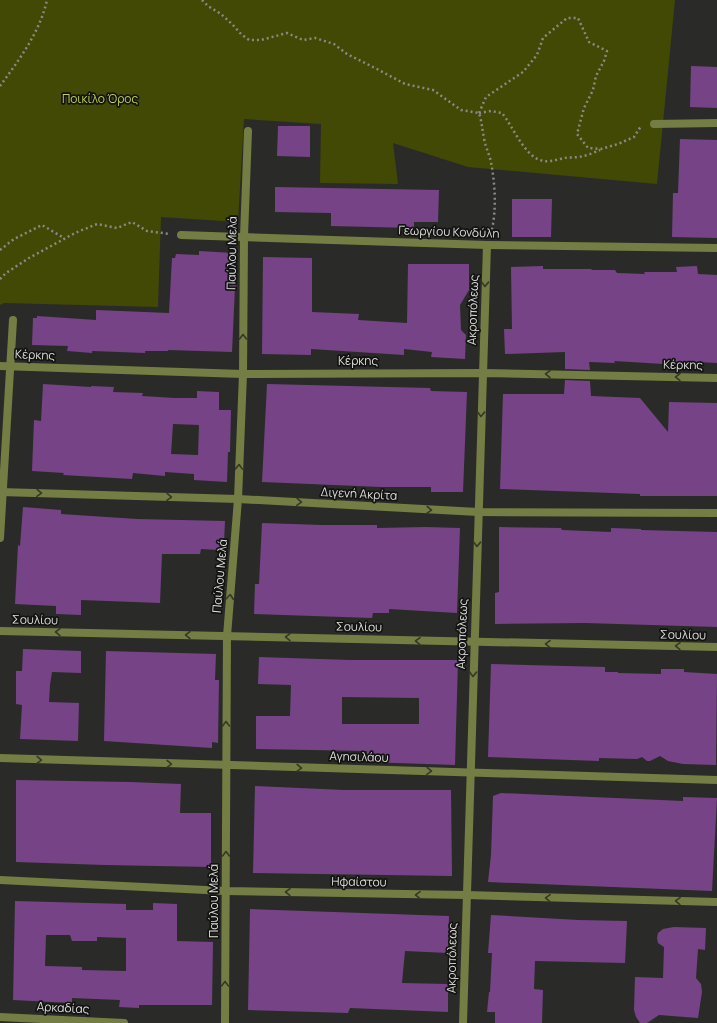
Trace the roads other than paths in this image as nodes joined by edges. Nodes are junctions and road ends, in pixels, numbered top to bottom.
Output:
1 (717, 122) edge
2 (654, 124) road end
3 (248, 131) dead end
4 (181, 235) road end
5 (244, 236) junction
6 (487, 245) junction
7 (717, 248) edge
8 (13, 320) dead end
9 (0, 366) edge
10 (10, 366) junction
11 (483, 373) junction
12 (243, 374) junction
13 (717, 378) edge
14 (1, 492) edge
15 (238, 499) junction
16 (478, 512) junction
17 (717, 513) edge
18 (0, 538) edge
19 (0, 631) edge
20 (227, 636) junction
21 (474, 642) junction
22 (717, 647) edge
23 (0, 758) edge
24 (226, 766) junction
25 (470, 773) junction
26 (717, 780) edge
27 (0, 880) edge
28 (226, 891) junction
29 (466, 896) junction
30 (717, 902) edge
31 (0, 1017) edge
32 (124, 1023) edge
33 (225, 1023) edge
34 (463, 1023) edge

1 - 2 street
3 - 5 street, Παύλου Μελά
4 - 5 street, Γεωργίου Κονδύλη
5 - 6 street, Γεωργίου Κονδύλη
12 -> 5 street, Παύλου Μελά
6 - 7 street, Γεωργίου Κονδύλη
6 -> 11 street, Ακροπόλεως
8 - 10 street
9 - 10 street, Κέρκης
10 - 12 street, Κέρκης
10 - 14 street
11 - 12 street, Κέρκης
13 -> 11 street, Κέρκης
11 -> 16 street, Ακροπόλεως
15 -> 12 street, Παύλου Μελά
14 -> 15 street, Διγενή Ακρίτα
14 - 18 street
15 -> 16 street, Διγενή Ακρίτα
20 -> 15 street, Παύλου Μελά
16 - 17 street, Διγενή Ακρίτα
16 -> 21 street, Ακροπόλεως
20 -> 19 street, Σουλίου
21 -> 20 street, Σουλίου
24 -> 20 street, Παύλου Μελά
22 -> 21 street, Σουλίου
21 -> 25 street, Ακροπόλεως
23 -> 24 street, Αγησιλάου
24 -> 25 street, Αγησιλάου
28 -> 24 street, Παύλου Μελά
25 - 26 street, Αγησιλάου
25 - 29 street, Ακροπόλεως
27 - 28 street, Ηφαίστου
29 -> 28 street, Ηφαίστου
33 -> 28 street, Παύλου Μελά
30 -> 29 street, Ηφαίστου
29 - 34 street, Ακροπόλεως
31 - 32 street, Αρκαδίας

